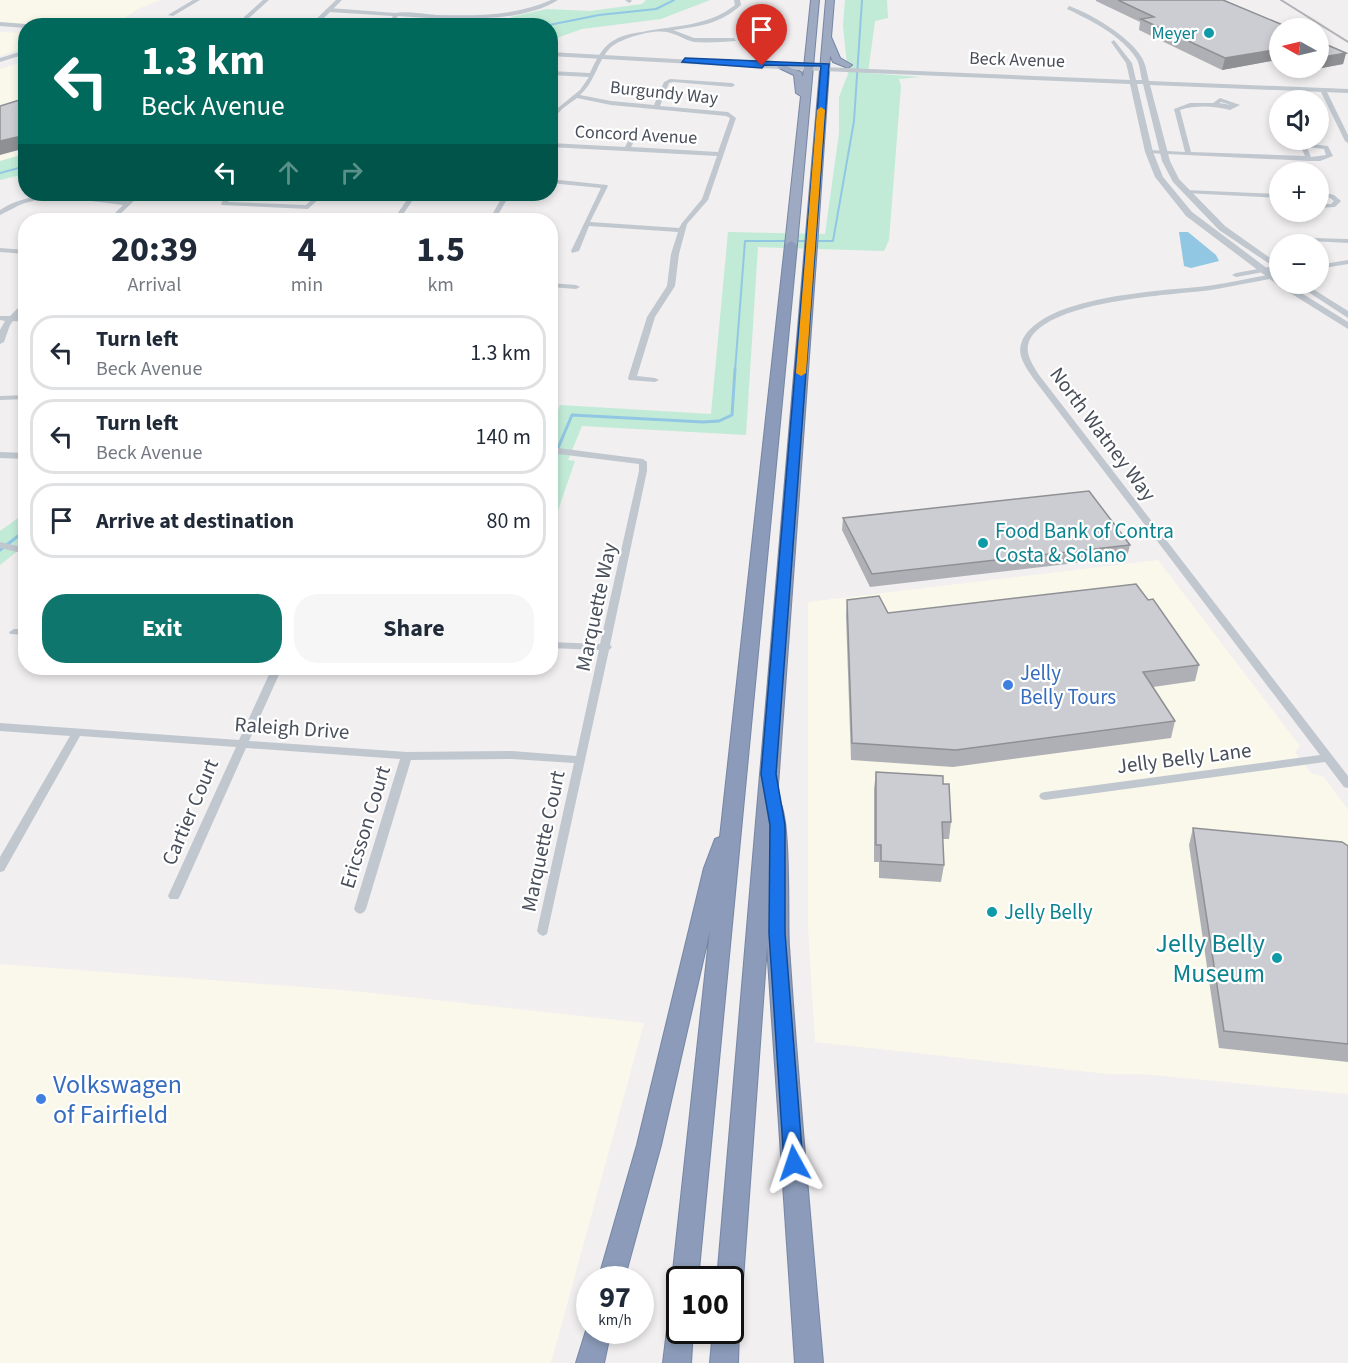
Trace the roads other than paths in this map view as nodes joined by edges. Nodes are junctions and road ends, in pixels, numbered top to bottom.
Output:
1 (197, 0) edge
2 (266, 0) edge
3 (339, 0) edge
4 (555, 0) edge
5 (737, 0) edge
6 (815, 0) edge
7 (830, 0) edge
8 (1069, 8) dead end
9 (329, 10) junction
10 (398, 13) junction
11 (171, 15) dead end
12 (466, 16) joint
13 (246, 18) dead end
14 (320, 18) edge
15 (394, 18) edge
16 (0, 26) edge
17 (18, 27) edge
18 (668, 30) junction
19 (1106, 31) junction
20 (827, 34) junction
21 (734, 40) dead end
22 (811, 48) junction
23 (18, 54) edge
24 (558, 54) edge
25 (602, 57) junction
26 (18, 59) edge
27 (0, 60) edge
28 (0, 65) edge
29 (781, 65) junction
30 (809, 66) junction
31 (825, 67) junction
32 (848, 67) junction
33 (558, 73) edge
34 (592, 75) junction
35 (1132, 78) junction
36 (1146, 79) junction
37 (824, 81) junction
38 (732, 85) dead end
39 (1222, 85) junction
40 (1348, 86) edge
41 (1323, 90) edge
42 (1329, 90) edge
43 (1348, 91) edge
44 (574, 96) junction
45 (1227, 100) junction
46 (1329, 102) edge
47 (1217, 105) junction
48 (657, 106) junction
49 (803, 108) junction
50 (558, 109) edge
51 (634, 136) dead end
52 (1348, 141) edge
53 (558, 146) edge
54 (1163, 147) junction
55 (627, 150) junction
56 (1149, 152) junction
57 (1188, 152) junction
58 (720, 154) junction
59 (1309, 159) dead end
60 (558, 182) edge
61 (1186, 192) junction
62 (1269, 196) edge
63 (1329, 197) edge
64 (1348, 198) edge
65 (1336, 199) junction
66 (20, 201) edge
67 (96, 201) edge
68 (226, 201) edge
69 (314, 201) edge
70 (129, 203) joint
71 (0, 205) edge
72 (9, 205) junction
73 (1329, 206) edge
74 (0, 213) edge
75 (118, 213) edge
76 (586, 224) junction
77 (682, 230) junction
78 (791, 240) joint
79 (812, 241) joint
80 (1329, 241) edge
81 (1348, 242) edge
82 (0, 250) edge
83 (18, 251) edge
84 (575, 251) dead end
85 (1348, 255) edge
86 (1329, 258) edge
87 (1348, 262) edge
88 (1329, 265) edge
89 (1269, 266) edge
90 (1264, 270) junction
91 (1269, 271) edge
92 (1269, 276) edge
93 (558, 286) edge
94 (576, 287) dead end
95 (1171, 290) junction
96 (1306, 294) edge
97 (1315, 294) edge
98 (18, 312) edge
99 (1348, 315) edge
100 (0, 318) edge
101 (11, 319) junction
102 (18, 319) edge
103 (1348, 326) edge
104 (0, 342) edge
105 (655, 380) dead end
106 (18, 397) edge
107 (0, 398) edge
108 (558, 451) edge
109 (0, 455) edge
110 (18, 456) edge
111 (0, 545) edge
112 (18, 550) edge
113 (558, 645) edge
114 (607, 647) junction
115 (274, 675) edge
116 (0, 727) edge
117 (77, 732) junction
118 (241, 743) junction
119 (407, 756) junction
120 (1328, 758) junction
121 (581, 760) junction
122 (769, 774) junction
123 (1348, 784) edge
124 (1045, 796) dead end
125 (732, 817) junction
126 (0, 868) edge
127 (174, 896) dead end
128 (360, 909) dead end
129 (543, 931) dead end
130 (615, 1266) edge
131 (686, 1266) edge
132 (731, 1266) edge
133 (595, 1344) edge
134 (679, 1344) edge
135 (725, 1344) edge
136 (590, 1363) edge
137 (677, 1363) edge
138 (724, 1363) edge
139 (809, 1363) edge

1 - 11 street
2 - 13 street
3 - 9 street
4 - 12 street
5 - 18 street
6 - 22 highway
7 - 20 highway
8 - 19 street
9 - 10 street
9 - 14 street
10 - 12 street
10 - 15 street
16 - 17 street
18 - 21 street
18 - 25 street
19 - 35 street
19 - 36 street
20 - 31 highway
20 - 32 highway
22 - 29 highway
22 - 30 highway
23 - 27 street
24 - 25 street, Beck Avenue
25 - 29 street, Beck Avenue
25 - 34 street
26 - 28 street
29 - 30 street, Beck Avenue
29 - 49 highway
30 - 31 street, Beck Avenue
30 - 49 highway
31 - 32 street, Beck Avenue
31 - 37 highway
32 - 35 street, Beck Avenue
32 - 37 highway
33 - 34 street
34 - 44 street
35 - 36 street, Beck Avenue
35 - 56 street
36 - 39 street, Beck Avenue
36 - 40 street, Beck Avenue
36 - 54 street
37 - 79 highway
38 - 48 street
39 - 41 street, Beck Avenue
39 - 45 street
42 - 43 street, Beck Avenue
44 - 48 street, Burgundy Way
44 - 50 street
45 - 47 street
45 - 47 street
46 - 52 street
47 - 57 street
48 - 58 street, Burgundy Way
49 - 78 highway
51 - 55 street
53 - 55 street, Concord Avenue
54 - 56 street
54 - 57 street
54 - 61 street
55 - 58 street, Concord Avenue
56 - 90 street
57 - 59 street
58 - 77 street, Burgundy Way
60 - 76 street
61 - 62 street
61 - 89 street
63 - 65 street
64 - 65 street
65 - 73 street
66 - 72 street
67 - 70 street
68 - 69 street
70 - 75 street
71 - 72 street
72 - 74 street
76 - 77 street
76 - 84 street
77 - 105 street, Burgundy Way
78 - 125 highway
79 - 122 highway
80 - 81 street
82 - 83 street
85 - 86 street
87 - 88 street
90 - 91 street
90 - 95 street, North Watney Way
92 - 95 street, North Watney Way
93 - 94 street
95 - 120 street, North Watney Way
96 - 103 street
97 - 99 street
98 - 101 street
100 - 101 street
101 - 102 street
101 - 104 street
106 - 107 street
108 - 114 street, Marquette Way
109 - 110 street
111 - 112 street
113 - 114 street
114 - 121 street, Marquette Way
115 - 118 street, Cartier Court
116 - 117 street, Raleigh Drive
117 - 118 street, Raleigh Drive
117 - 126 street
118 - 119 street, Raleigh Drive
118 - 127 street, Cartier Court
119 - 121 street, Raleigh Drive
119 - 128 street, Ericsson Court
120 - 123 street, North Watney Way
120 - 124 street, Jelly Belly Lane
121 - 129 street, Marquette Court
122 - 132 highway
122 - 139 highway
125 - 130 highway
125 - 131 highway
133 - 136 highway
134 - 137 highway
135 - 138 highway

